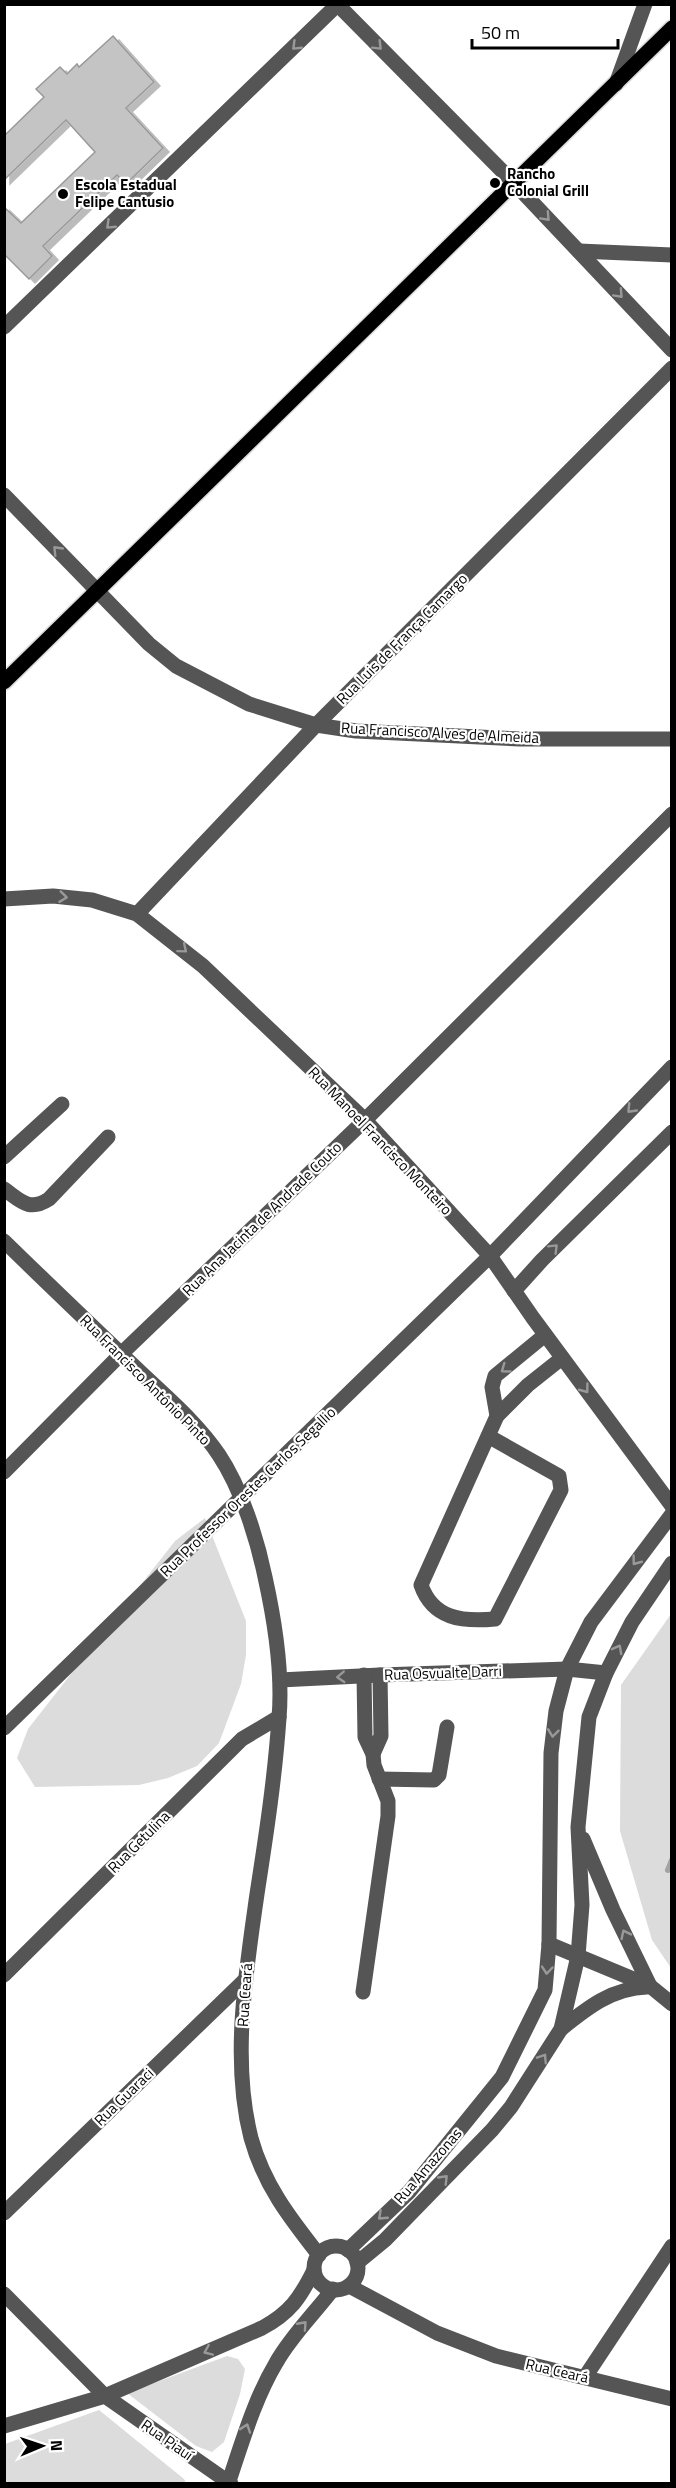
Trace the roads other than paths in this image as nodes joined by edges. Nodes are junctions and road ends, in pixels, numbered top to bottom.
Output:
1 (645, 4) edge
2 (338, 5) edge
3 (672, 28) edge
4 (616, 84) junction
5 (514, 183) junction
6 (579, 251) junction
7 (672, 255) edge
8 (4, 327) edge
9 (672, 350) edge
10 (672, 368) edge
11 (4, 495) edge
12 (98, 592) junction
13 (4, 682) edge
14 (316, 725) junction
15 (672, 739) edge
16 (672, 814) edge
17 (4, 900) edge
18 (137, 914) junction
19 (672, 1067) edge
20 (62, 1104) dead end
21 (365, 1120) junction
22 (672, 1132) edge
23 (108, 1137) dead end
24 (4, 1157) edge
25 (4, 1189) edge
26 (4, 1241) edge
27 (490, 1256) junction
28 (514, 1291) junction
29 (545, 1335) junction
30 (121, 1354) junction
31 (562, 1358) junction
32 (497, 1416) junction
33 (488, 1436) junction
34 (4, 1472) edge
35 (241, 1500) junction
36 (672, 1506) edge
37 (672, 1514) edge
38 (672, 1563) edge
39 (567, 1669) junction
40 (606, 1673) junction
41 (364, 1675) junction
42 (380, 1675) junction
43 (280, 1680) junction
44 (279, 1717) junction
45 (447, 1727) dead end
46 (4, 1728) edge
47 (373, 1754) junction
48 (379, 1779) junction
49 (578, 1827) junction
50 (549, 1944) junction
51 (578, 1956) junction
52 (4, 1975) edge
53 (244, 1981) junction
54 (650, 1986) junction
55 (363, 1992) dead end
56 (672, 2004) edge
57 (561, 2029) junction
58 (4, 2213) edge
59 (672, 2246) edge
60 (348, 2250) junction
61 (317, 2262) junction
62 (357, 2263) junction
63 (350, 2286) junction
64 (333, 2289) junction
65 (4, 2294) edge
66 (585, 2377) junction
67 (105, 2396) junction
68 (672, 2399) edge
69 (4, 2426) edge
70 (229, 2483) edge

1 - 4 street
2 -> 5 street
2 -> 8 street
3 - 4 main road
4 - 5 main road
5 -> 6 street
5 - 12 main road
6 - 7 street
6 -> 9 street
10 - 14 street, Rua Luis de França Camargo
12 -> 11 street, Rua Francisco Alves de Almeida
12 - 13 main road
12 - 14 street, Rua Francisco Alves de Almeida
14 - 15 street, Rua Francisco Alves de Almeida
14 - 18 street, Rua Luis de França Camargo
16 - 21 street, Rua Ana Jacinta de Andrade Couto
17 -> 18 street, Rua Manoel Francisco Monteiro
18 -> 21 street, Rua Manoel Francisco Monteiro
19 -> 27 street, Rua Professor Orestes Carlos Segallio
20 - 24 street
21 - 27 street, Rua Manoel Francisco Monteiro
21 - 30 street, Rua Ana Jacinta de Andrade Couto
28 -> 22 street
23 - 25 street
26 - 30 street, Rua Francisco Antônio Pinto
27 - 28 street, Rua Manoel Francisco Monteiro
27 - 35 street, Rua Professor Orestes Carlos Segallio
28 - 29 street, Rua Manoel Francisco Monteiro
29 - 31 street, Rua Manoel Francisco Monteiro
29 -> 32 street
30 - 34 street, Rua Ana Jacinta de Andrade Couto
30 - 35 street, Rua Francisco Antônio Pinto
31 - 32 street
31 -> 36 street, Rua Manoel Francisco Monteiro
32 - 33 street
33 - 33 street
35 - 43 street, Rua Francisco Antônio Pinto
35 - 46 street, Rua Professor Orestes Carlos Segallio
37 -> 39 street, Rua Amazonas
40 -> 38 street
39 - 40 street, Rua Osvualte Darri
39 - 42 street, Rua Osvualte Darri
39 -> 50 street, Rua Amazonas
40 - 49 street
41 - 42 street, Rua Osvualte Darri
41 -> 43 street, Rua Osvualte Darri
41 - 47 street
42 - 47 street
43 - 44 street, Rua Francisco Antônio Pinto
44 - 52 street, Rua Getulina
44 - 53 street, Rua Ceará
45 - 48 street
47 - 48 street
48 - 55 street
49 - 51 street
54 -> 49 street
50 - 51 street
50 -> 60 street, Rua Amazonas
51 - 54 street
51 - 57 street
53 - 58 street, Rua Guaraci
53 - 61 street, Rua Ceará
54 - 56 street
54 - 57 street
62 -> 57 street, Rua Amazonas
59 - 66 street
60 - 61 street
60 - 62 street
61 - 64 street
61 -> 67 street
62 - 63 street
63 - 64 street
63 - 66 street, Rua Ceará
70 -> 64 street
65 - 67 street, Rua Piauí
66 - 68 street, Rua Ceará
67 - 69 street
67 - 70 street, Rua Piauí

